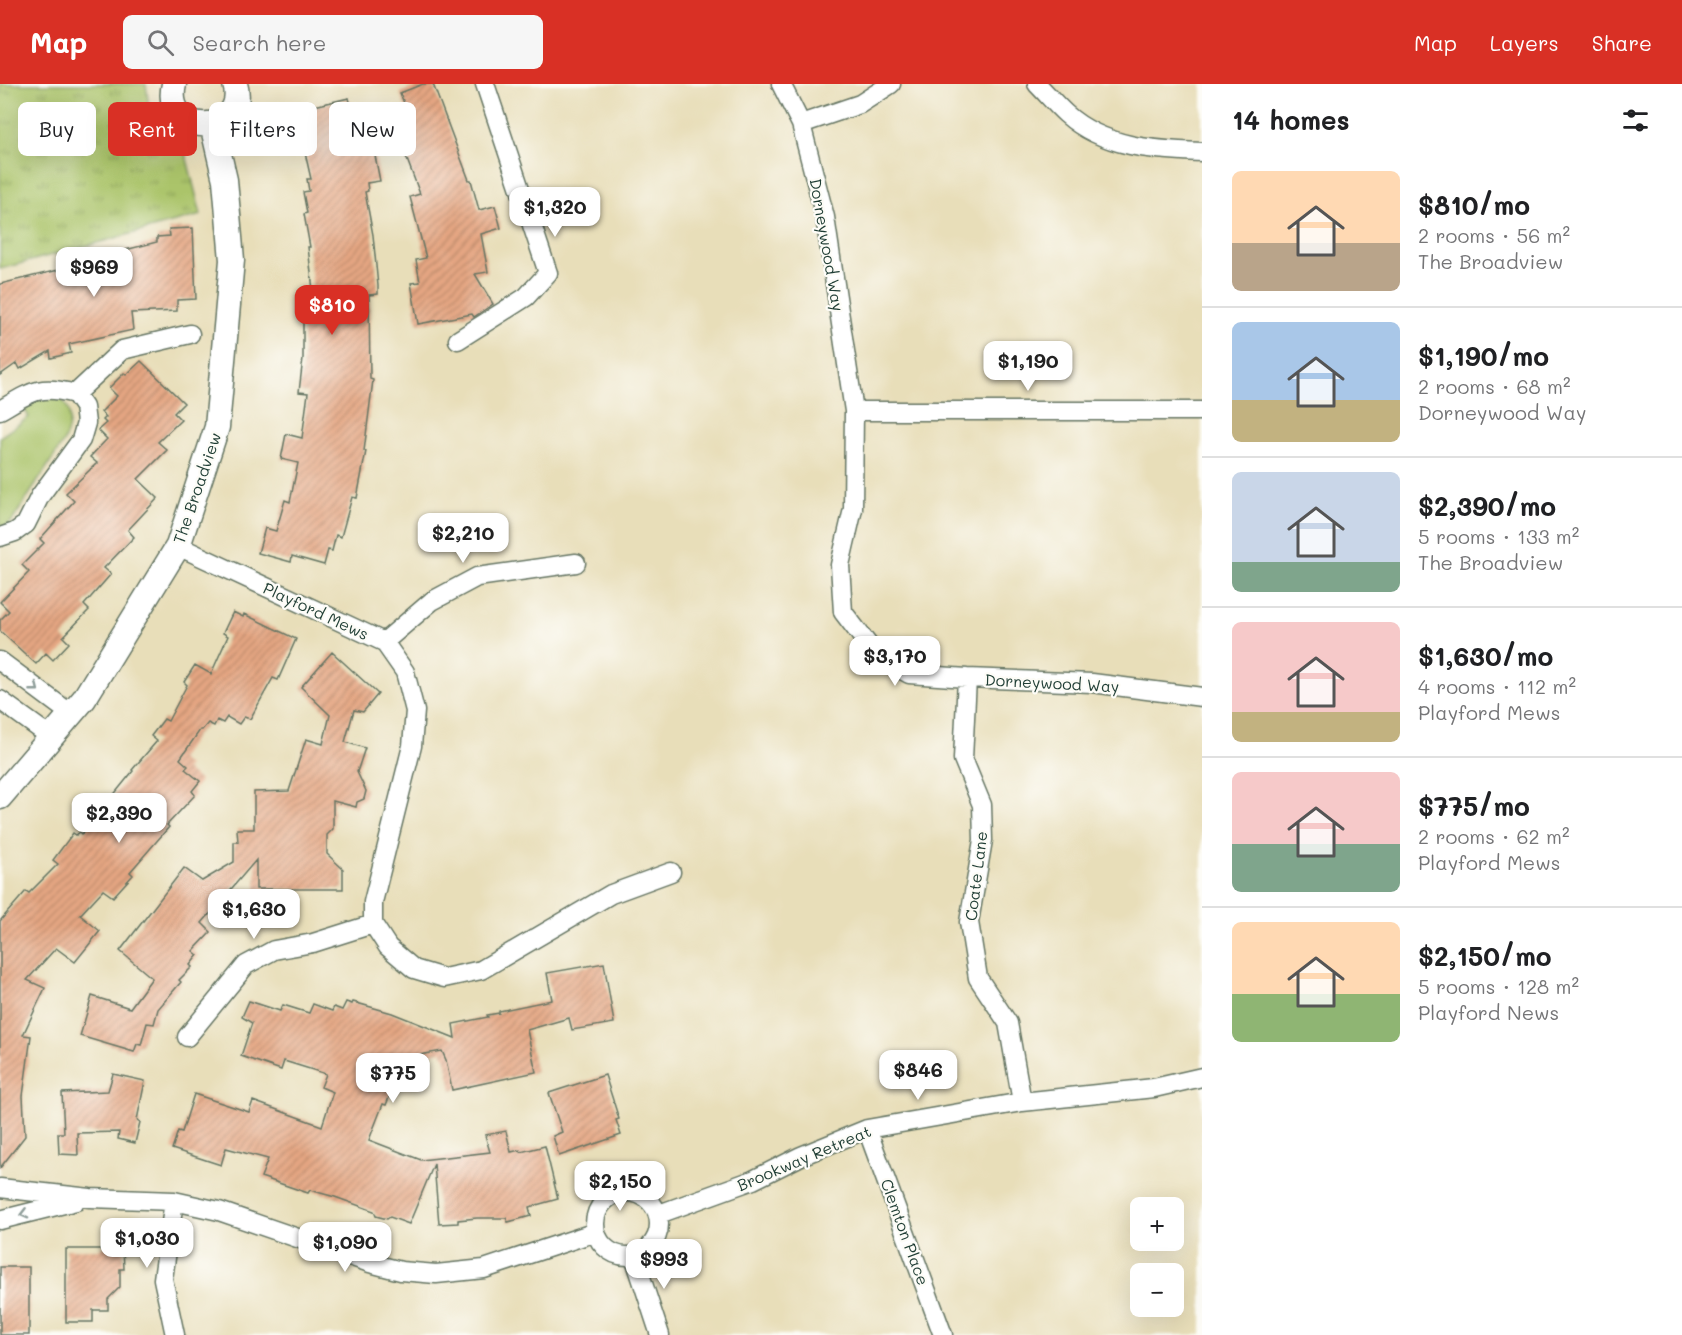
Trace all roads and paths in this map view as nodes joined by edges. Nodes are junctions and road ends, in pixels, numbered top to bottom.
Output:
1 (174, 84) edge
2 (235, 84) edge
3 (485, 84) edge
4 (781, 84) edge
5 (891, 84) edge
6 (1037, 84) edge
7 (235, 102) edge
8 (209, 124) edge
9 (801, 124) junction
10 (1202, 152) edge
11 (219, 156) edge
12 (190, 334) dead end
13 (459, 340) dead end
14 (75, 394) junction
15 (0, 410) edge
16 (854, 411) junction
17 (1202, 411) edge
18 (0, 537) edge
19 (178, 546) junction
20 (576, 562) dead end
21 (384, 642) junction
22 (0, 661) edge
23 (967, 678) junction
24 (1202, 697) edge
25 (0, 700) edge
26 (71, 714) junction
27 (51, 737) junction
28 (0, 796) edge
29 (671, 872) dead end
30 (373, 924) junction
31 (187, 1036) dead end
32 (1202, 1077) edge
33 (1022, 1102) junction
34 (867, 1129) junction
35 (0, 1188) edge
36 (90, 1198) junction
37 (174, 1201) junction
38 (659, 1214) junction
39 (0, 1220) edge
40 (596, 1232) junction
41 (634, 1256) junction
42 (175, 1335) edge
43 (660, 1335) edge
44 (943, 1335) edge

1 - 8 street
2 - 7 street
3 - 13 street
4 - 9 street, Dorneywood Way
5 - 9 street
6 - 10 street
9 - 16 street, Dorneywood Way
11 - 19 street, The Broadview
12 - 14 street
14 - 15 street
14 - 18 street
16 - 17 street
16 - 23 street, Dorneywood Way
19 - 21 street, Playford Mews
19 - 26 street, The Broadview
20 - 21 street
21 - 30 street, Playford Mews
22 -> 26 street
23 - 24 street, Dorneywood Way
23 - 33 street, Coate Lane
25 - 27 street
26 - 27 street, The Broadview
27 - 28 street, The Broadview
29 - 30 street
30 - 31 street
32 - 33 street, Brookway Retreat
33 - 34 street, Brookway Retreat
34 - 38 street, Brookway Retreat
34 - 44 street, Clemton Place
35 - 36 street
36 - 37 street
36 -> 39 street
37 - 40 street
37 - 42 street
38 - 40 street
38 - 41 street
40 - 41 street
41 - 43 street

